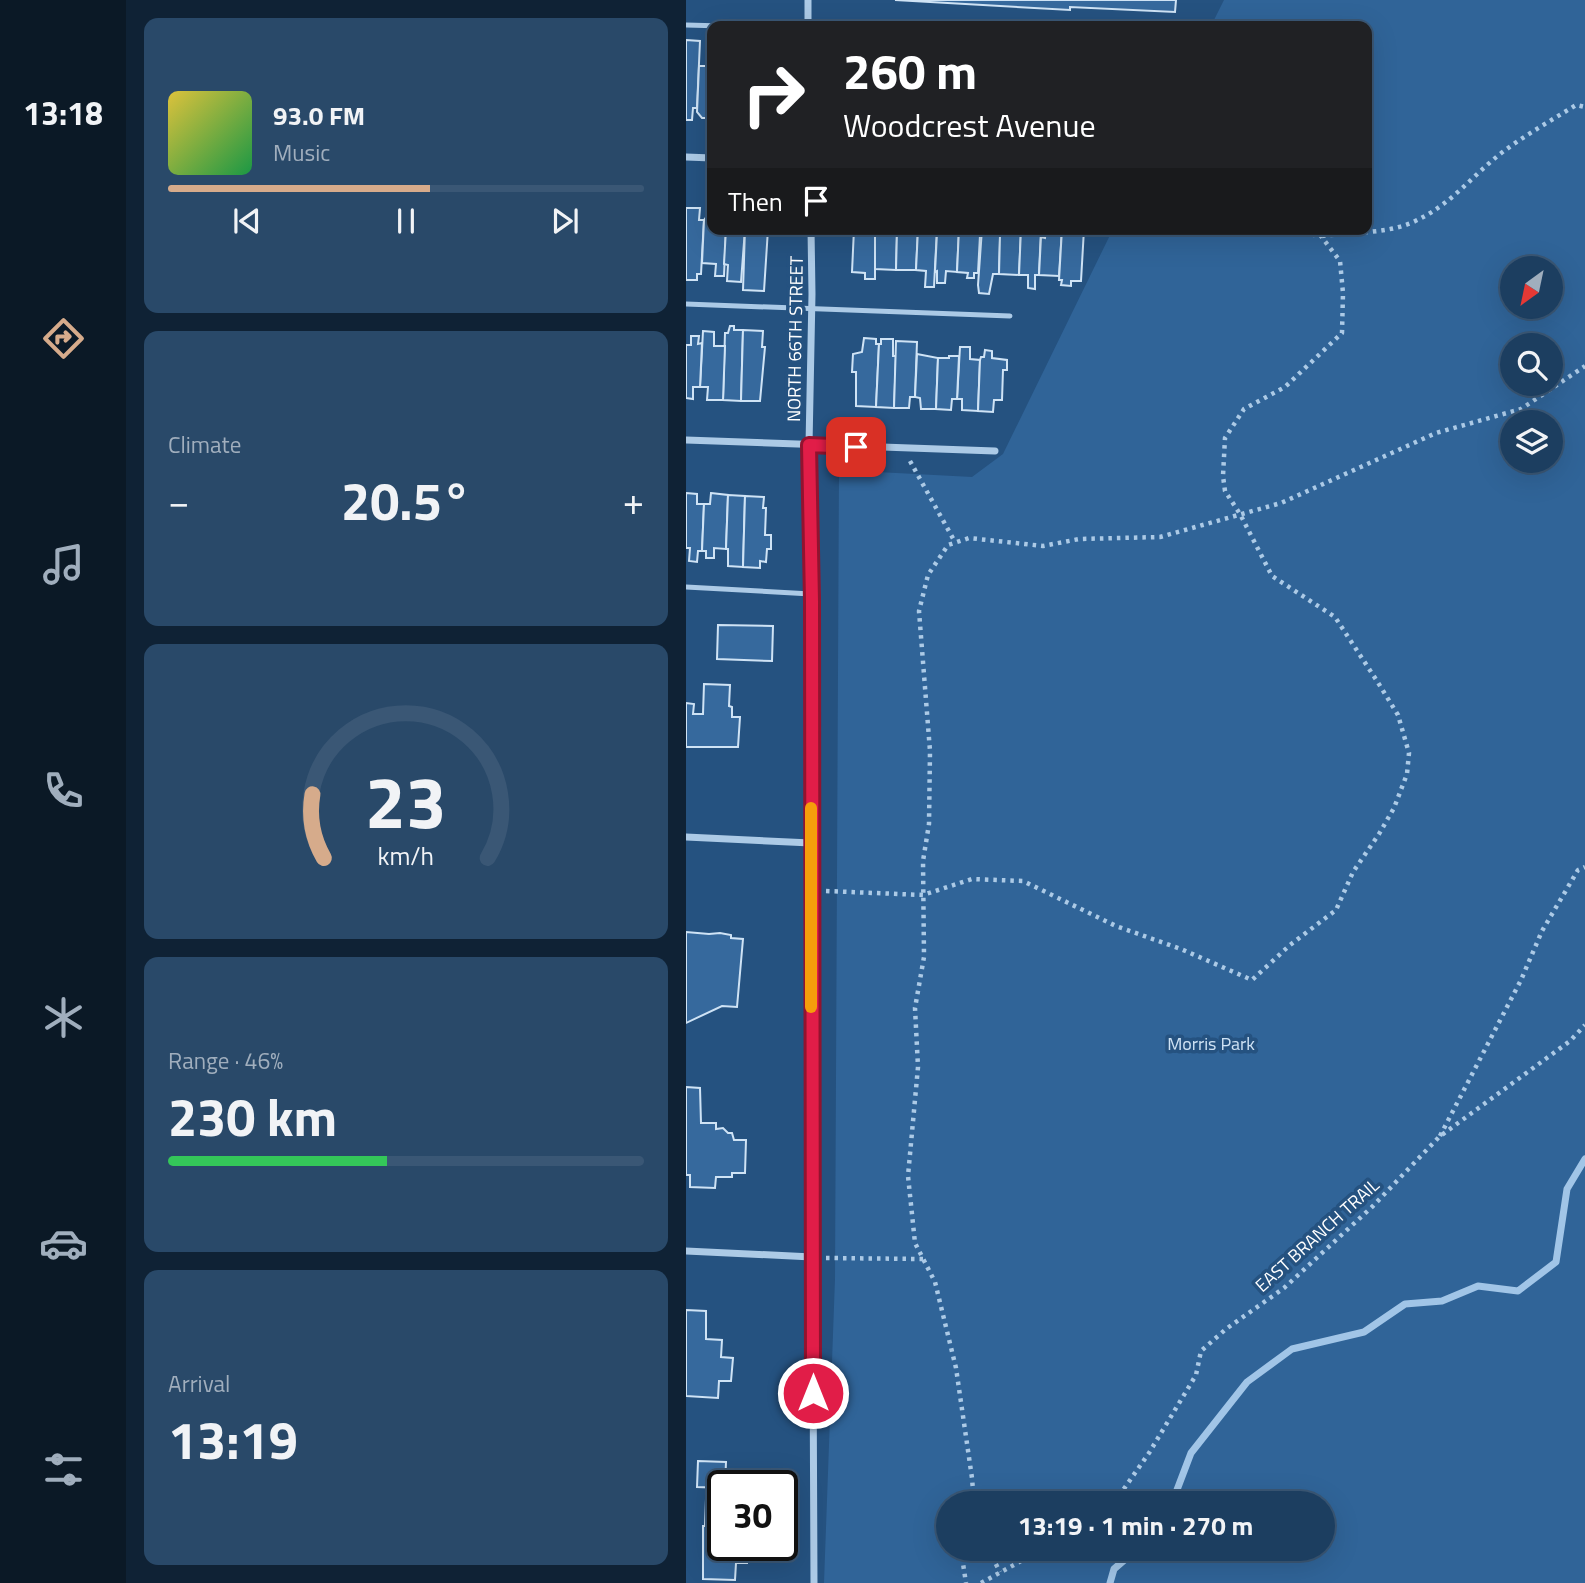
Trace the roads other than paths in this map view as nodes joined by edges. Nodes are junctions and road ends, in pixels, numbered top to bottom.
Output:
1 (808, 0) edge
2 (808, 21) edge
3 (686, 25) edge
4 (707, 26) edge
5 (686, 157) edge
6 (707, 158) edge
7 (811, 235) edge
8 (686, 304) edge
9 (812, 310) junction
10 (1010, 316) dead end
11 (686, 440) edge
12 (809, 445) junction
13 (995, 452) dead end
14 (686, 587) edge
15 (811, 594) junction
16 (686, 837) edge
17 (811, 843) junction
18 (686, 1251) edge
19 (812, 1258) junction
20 (814, 1583) edge

1 - 2 street
3 - 4 lane
5 - 6 street
7 - 9 street, NORTH 66TH STREET
8 - 9 lane
9 - 10 lane
9 - 12 street, NORTH 66TH STREET
11 - 12 street
12 - 13 street
12 - 15 street, NORTH 66TH STREET
14 - 15 lane
15 - 17 street, NORTH 66TH STREET
16 - 17 street
17 - 19 street, NORTH 66TH STREET
18 - 19 street
19 - 20 street, NORTH 66TH STREET

